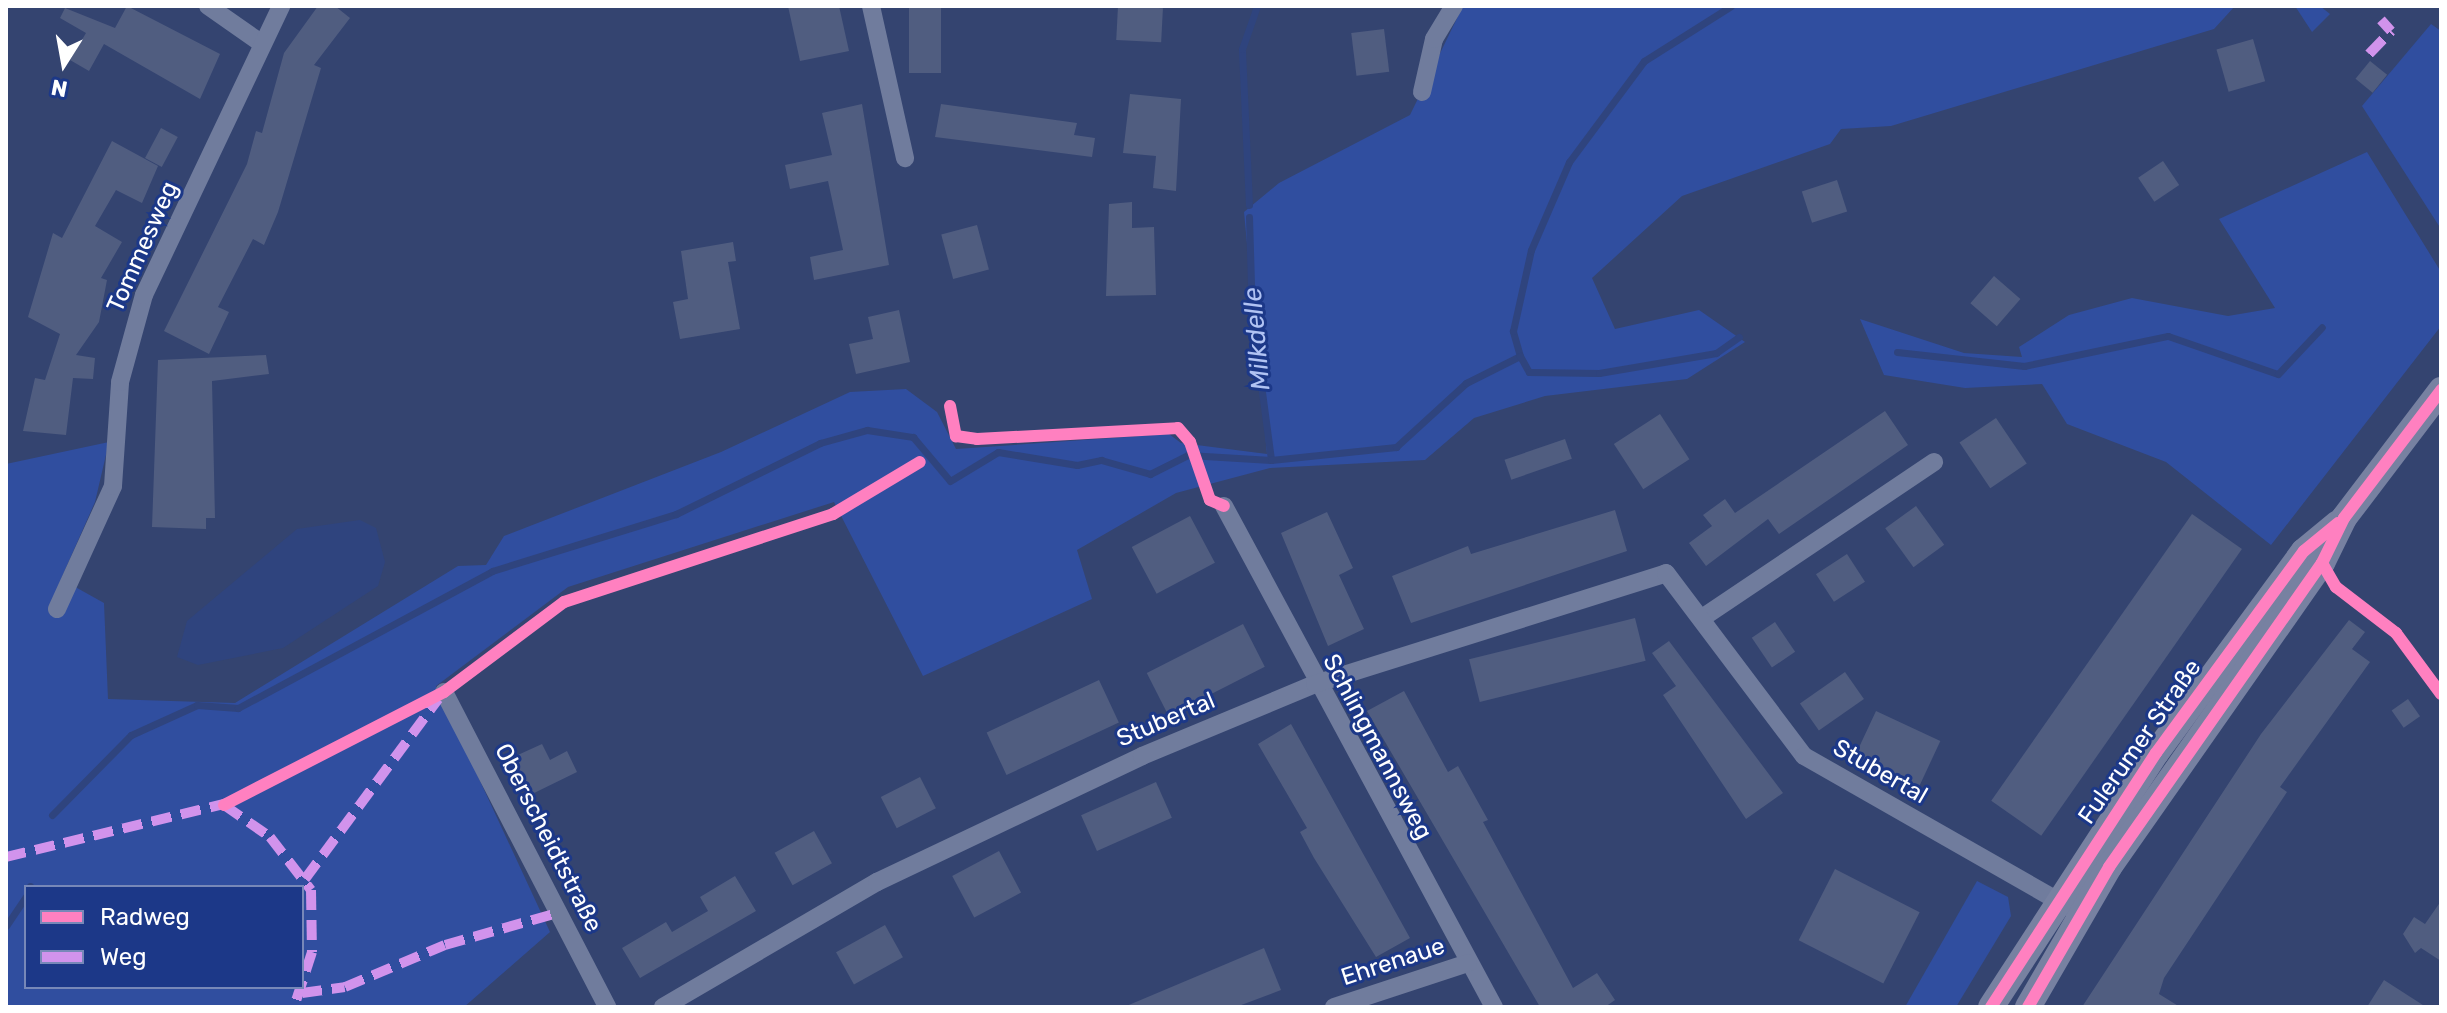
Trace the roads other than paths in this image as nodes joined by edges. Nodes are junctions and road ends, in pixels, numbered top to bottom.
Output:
1 (208, 6) edge
2 (281, 6) edge
3 (871, 6) edge
4 (1454, 6) edge
5 (258, 41) junction
6 (1422, 92) dead end
7 (905, 158) dead end
8 (2441, 390) edge
9 (1934, 462) dead end
10 (1224, 506) dead end
11 (2344, 518) junction
12 (57, 609) dead end
13 (1705, 616) junction
14 (1315, 684) junction
15 (444, 692) dead end
16 (2058, 901) junction
17 (2082, 914) junction
18 (1468, 963) junction
19 (607, 1007) edge
20 (663, 1007) edge
21 (1334, 1007) edge
22 (1494, 1007) edge
23 (1991, 1007) edge
24 (2028, 1007) edge

1 - 5 street
2 - 5 street, Tommesweg
3 - 7 street
4 - 6 street
5 - 12 street, Tommesweg
8 - 11 main road, Fulerumer Straße
9 - 13 street
10 - 14 street, Schlingmannsweg
11 - 16 main road, Fulerumer Straße
11 - 17 main road, Fulerumer Straße
13 - 14 street, Stubertal
13 - 16 street, Stubertal
14 - 18 street, Schlingmannsweg
14 - 20 street, Stubertal
15 - 19 street, Oberscheidtstraße
16 - 17 street, Stubertal
16 - 23 main road, Fulerumer Straße
17 - 24 main road, Fulerumer Straße
18 - 21 street, Ehrenaue
18 - 22 street, Schlingmannsweg

